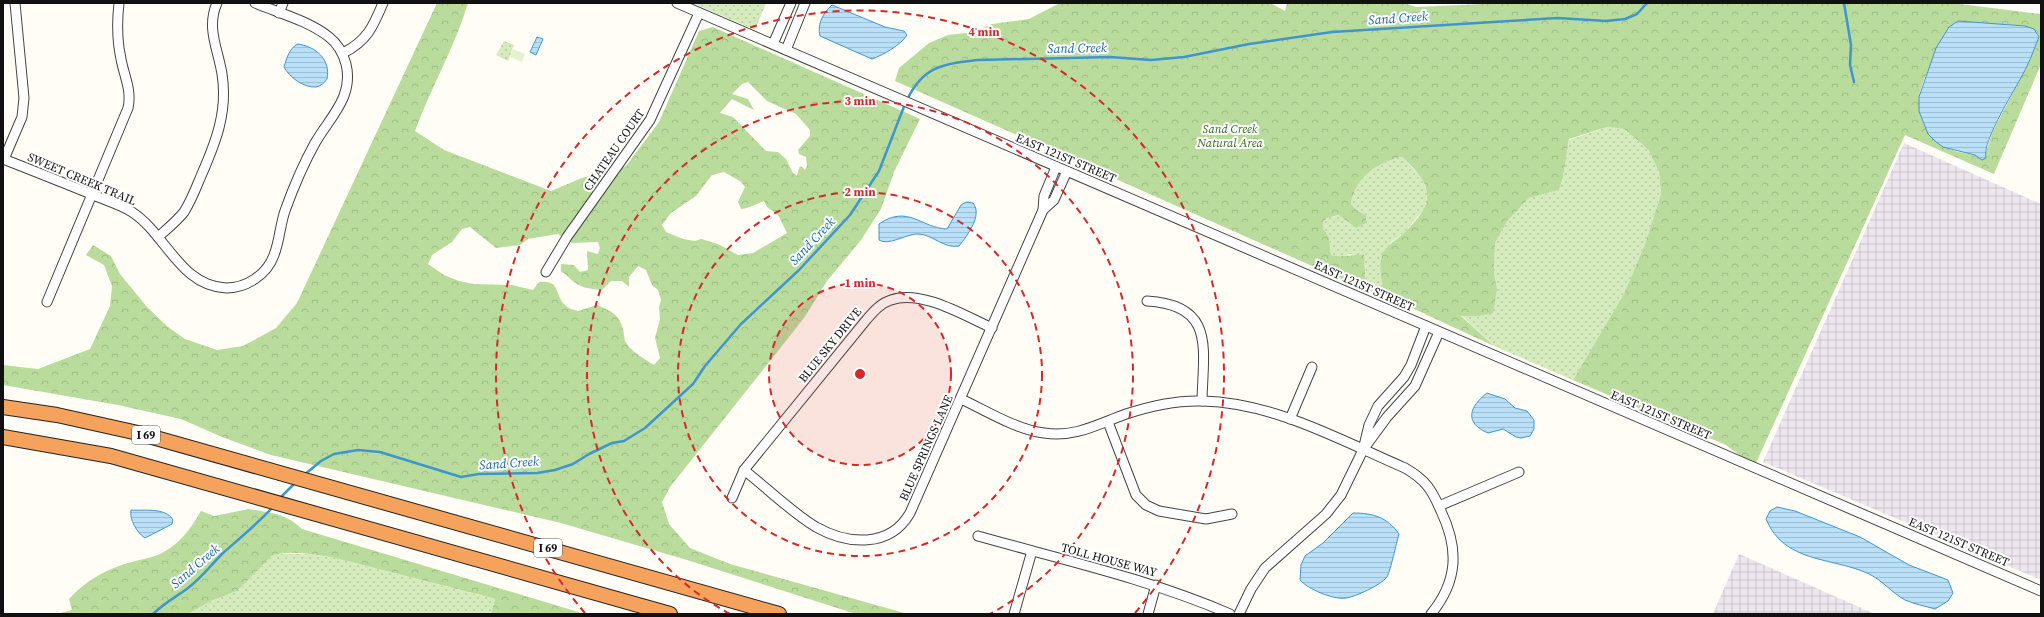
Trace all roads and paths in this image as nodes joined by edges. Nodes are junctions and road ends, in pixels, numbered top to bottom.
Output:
1 (14, 3) edge
2 (119, 3) edge
3 (217, 3) edge
4 (255, 3) edge
5 (283, 3) edge
6 (383, 3) edge
7 (677, 3) edge
8 (791, 3) edge
9 (805, 3) edge
10 (279, 13) junction
11 (699, 13) junction
12 (773, 44) junction
13 (786, 50) junction
14 (343, 53) junction
15 (4, 159) edge
16 (1056, 167) junction
17 (1067, 171) junction
18 (92, 195) junction
19 (1043, 210) junction
20 (158, 237) junction
21 (546, 272) dead end
22 (1147, 301) dead end
23 (47, 302) dead end
24 (1426, 326) junction
25 (992, 328) junction
26 (1439, 332) junction
27 (1312, 367) dead end
28 (961, 399) junction
29 (1202, 401) junction
30 (3, 408) edge
31 (1290, 419) junction
32 (1108, 422) junction
33 (3, 437) edge
34 (1363, 450) junction
35 (744, 470) junction
36 (1519, 472) dead end
37 (732, 498) dead end
38 (1439, 506) junction
39 (1232, 514) dead end
40 (978, 536) dead end
41 (1032, 552) junction
42 (1156, 585) junction
43 (2041, 591) edge
44 (670, 614) edge
45 (779, 614) edge
46 (1014, 614) edge
47 (1148, 614) edge
48 (1230, 614) edge
49 (1239, 614) edge
50 (1431, 614) edge

1 - 15 street
2 - 18 street
3 - 20 street
4 - 10 street
5 - 10 street
6 - 14 street
7 - 11 street, EAST 121ST STREET
8 - 12 street
9 - 13 street
10 - 14 street
11 - 12 street, EAST 121ST STREET
11 - 21 street, CHATEAU COURT
12 - 13 street, EAST 121ST STREET
13 - 16 street, EAST 121ST STREET
14 - 20 street, SWEET CREEK TRAIL
15 - 18 street, SWEET CREEK TRAIL
16 - 17 street, EAST 121ST STREET
16 - 19 street, BLUE SPRINGS LANE
17 - 19 street, BLUE SPRINGS LANE
17 - 24 street, EAST 121ST STREET
18 - 20 street, SWEET CREEK TRAIL
18 - 23 street
19 - 25 street, BLUE SPRINGS LANE
22 - 29 street
24 - 26 street, EAST 121ST STREET
24 - 34 street
25 - 28 street, BLUE SPRINGS LANE
25 - 35 street, BLUE SKY DRIVE
26 - 34 street
26 - 43 street, EAST 121ST STREET
27 - 31 street
28 - 32 street
28 - 35 street, BLUE SPRINGS LANE
29 - 31 street
29 - 32 street
30 - 45 highway, I 69
31 - 34 street
32 - 39 street
33 - 44 highway, I 69
34 - 38 street
34 - 49 street
35 - 37 street, BLUE SKY DRIVE
36 - 38 street
38 - 50 street
40 - 41 street, TOLL HOUSE WAY
41 - 42 street, TOLL HOUSE WAY
41 - 46 street
42 - 47 street
42 - 48 street, TOLL HOUSE WAY

